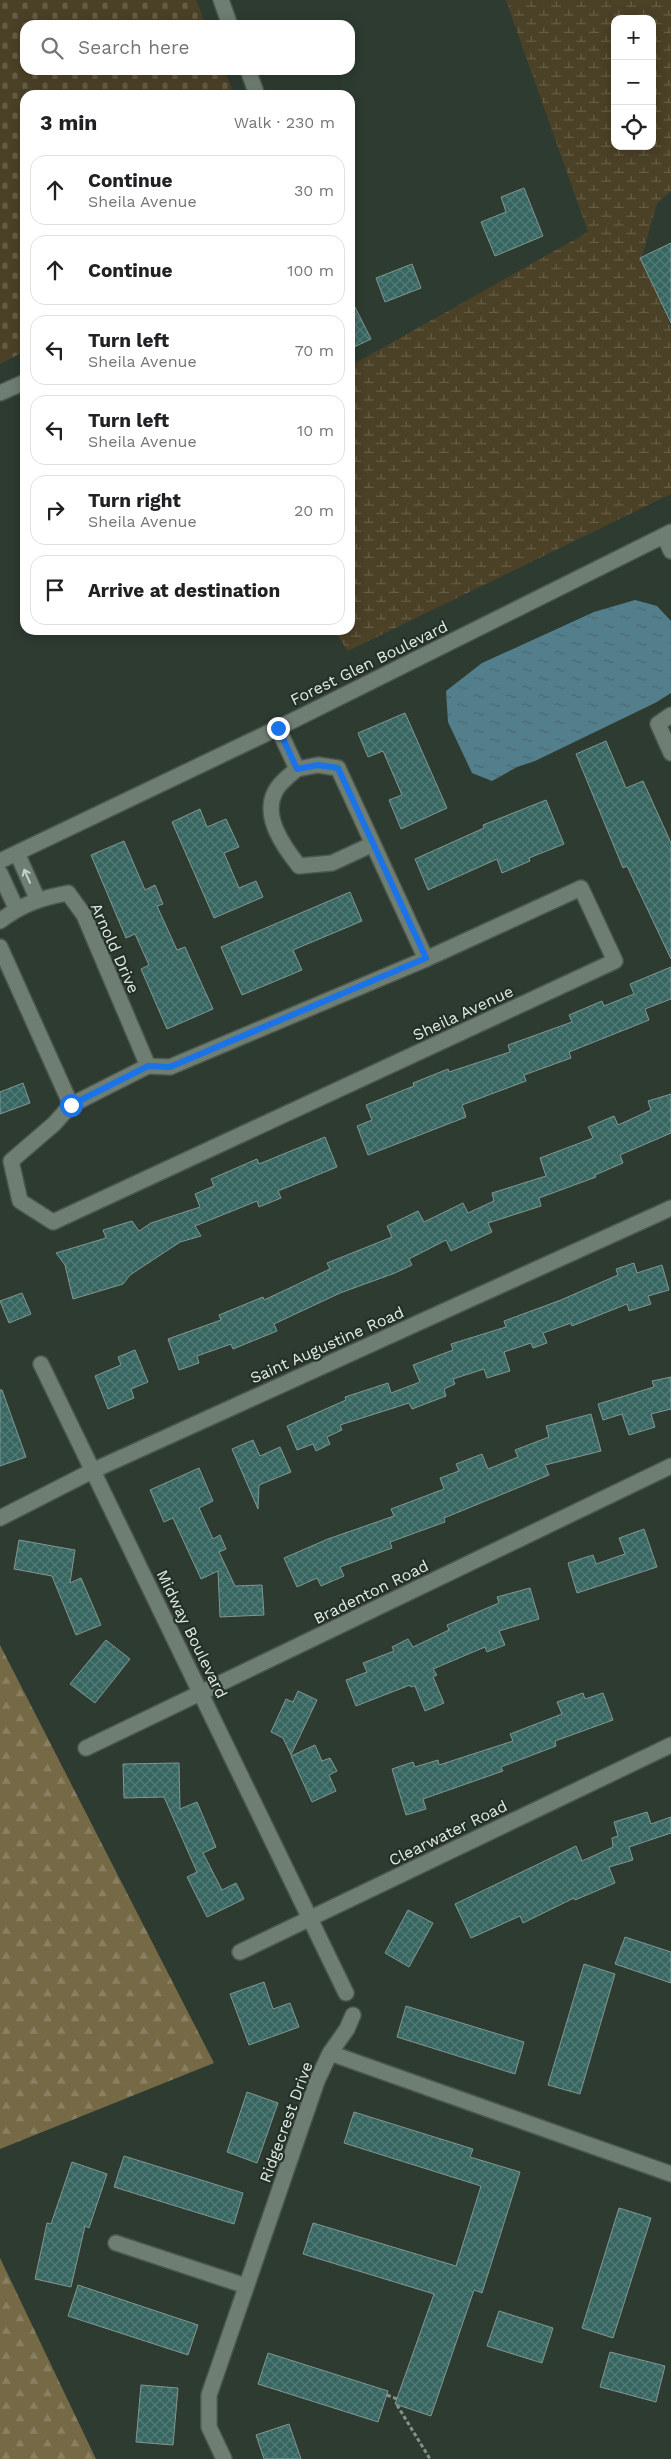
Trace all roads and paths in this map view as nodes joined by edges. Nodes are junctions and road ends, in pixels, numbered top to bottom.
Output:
1 (221, 0) edge
2 (228, 20) edge
3 (250, 75) edge
4 (255, 90) edge
5 (20, 384) edge
6 (0, 393) edge
7 (667, 534) edge
8 (671, 551) edge
9 (671, 715) edge
10 (278, 728) junction
11 (671, 753) edge
12 (297, 769) junction
13 (373, 844) junction
14 (17, 853) junction
15 (0, 860) edge
16 (0, 873) edge
17 (37, 898) junction
18 (16, 908) junction
19 (0, 921) edge
20 (0, 947) edge
21 (426, 958) junction
22 (148, 1066) junction
23 (71, 1105) junction
24 (671, 1208) edge
25 (41, 1364) dead end
26 (671, 1466) edge
27 (92, 1471) junction
28 (0, 1518) edge
29 (202, 1693) junction
30 (671, 1745) edge
31 (86, 1748) dead end
32 (311, 1918) junction
33 (240, 1952) dead end
34 (346, 1993) dead end
35 (353, 2015) dead end
36 (330, 2053) junction
37 (671, 2174) edge
38 (116, 2243) dead end
39 (246, 2286) junction
40 (387, 2395) dead end
41 (397, 2399) dead end
42 (398, 2405) dead end
43 (224, 2459) edge
44 (430, 2459) edge

1 - 2 street
3 - 4 street
5 - 6 street
7 - 8 street
7 - 10 street, Forest Glen Boulevard
9 - 11 street
10 - 12 street
10 - 14 street, Forest Glen Boulevard
12 - 13 street
12 - 13 street
13 - 21 street
14 - 15 street, Forest Glen Boulevard
17 -> 14 street
16 - 18 street
17 - 18 street
17 - 22 street, Arnold Drive
18 - 19 street
20 - 23 street
21 - 22 street
21 - 23 street, Sheila Avenue
22 - 23 street, Sheila Avenue
24 - 27 street, Saint Augustine Road
25 - 27 street, Midway Boulevard
26 - 29 street, Bradenton Road
27 - 28 street, Saint Augustine Road
27 - 29 street, Midway Boulevard
29 - 31 street, Bradenton Road
29 - 32 street, Midway Boulevard
30 - 32 street, Clearwater Road
32 - 33 street, Clearwater Road
32 - 34 street, Midway Boulevard
35 - 36 street
36 - 37 street, Ridgecrest Drive
36 - 39 street, Ridgecrest Drive
38 - 39 street
39 - 43 street, Ridgecrest Drive
40 - 41 path
42 - 44 path

